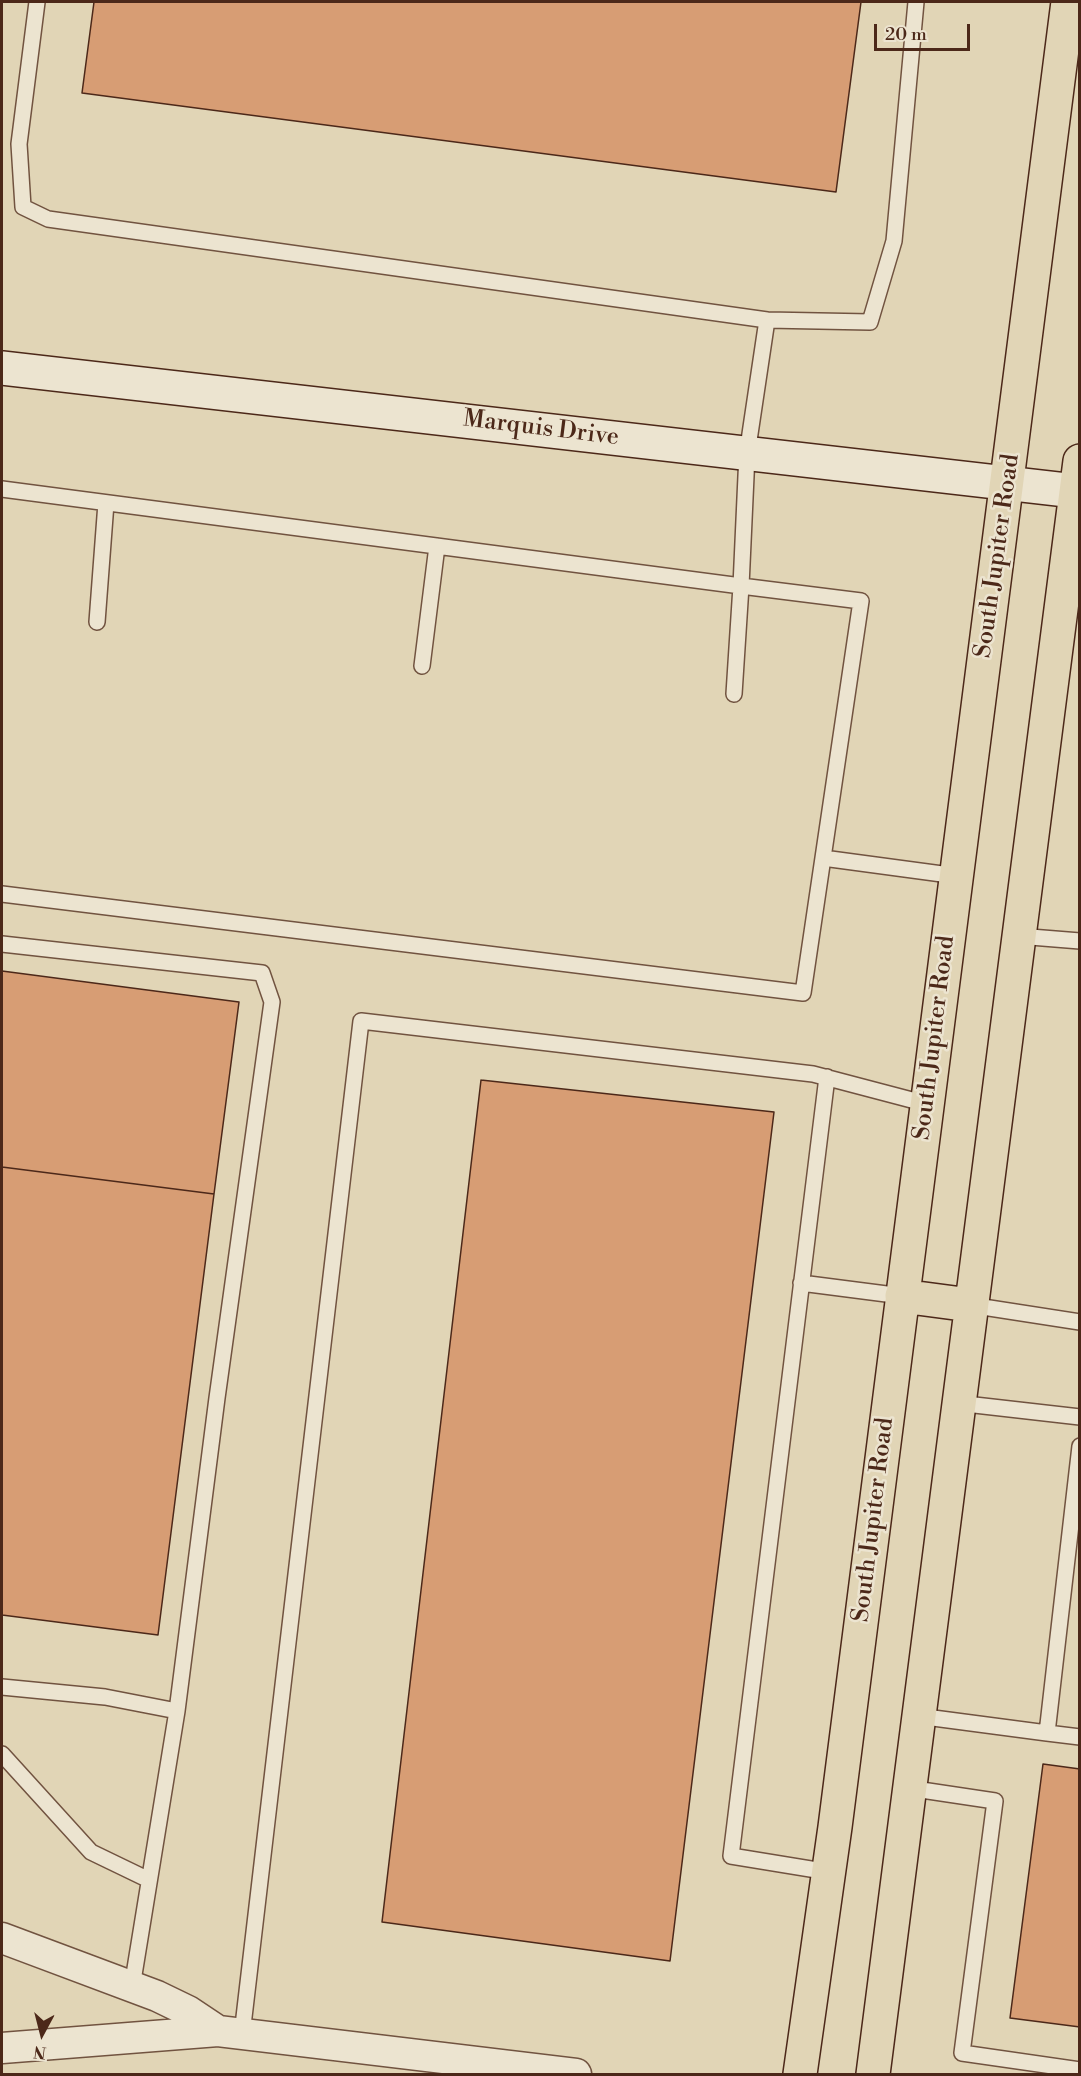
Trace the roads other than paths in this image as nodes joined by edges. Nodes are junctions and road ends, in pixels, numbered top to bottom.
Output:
1 (37, 2) edge
2 (916, 2) edge
3 (1068, 2) edge
4 (767, 320) junction
5 (2, 368) edge
6 (747, 454) junction
7 (1078, 481) edge
8 (1007, 484) junction
9 (2, 489) edge
10 (106, 503) junction
11 (436, 546) junction
12 (741, 586) junction
13 (97, 622) dead end
14 (422, 666) dead end
15 (734, 694) dead end
16 (823, 858) junction
17 (957, 876) junction
18 (2, 894) edge
19 (1018, 936) junction
20 (1080, 941) edge
21 (2, 944) edge
22 (826, 1077) junction
23 (927, 1104) junction
24 (801, 1283) junction
25 (902, 1296) junction
26 (970, 1305) junction
27 (1080, 1322) edge
28 (957, 1403) junction
29 (1080, 1417) edge
30 (1080, 1446) edge
31 (2, 1687) edge
32 (177, 1711) junction
33 (918, 1716) junction
34 (1047, 1733) junction
35 (1080, 1737) edge
36 (2, 1754) edge
37 (908, 1788) junction
38 (829, 1872) junction
39 (149, 1880) junction
40 (2, 1938) edge
41 (132, 1987) junction
42 (230, 2033) junction
43 (2, 2048) edge
44 (1008, 2068) edge
45 (478, 2069) edge
46 (1080, 2070) edge
47 (576, 2074) edge
48 (800, 2074) edge
49 (873, 2074) edge

1 - 4 lane
2 - 4 lane
3 - 8 main road, South Jupiter Road
4 - 6 lane
5 - 6 street, Marquis Drive
6 - 8 street, Marquis Drive
6 - 12 lane
7 - 8 street, Marquis Drive
7 - 19 main road
8 - 17 main road, South Jupiter Road
9 - 10 lane
10 - 11 lane
10 - 13 lane
11 - 12 lane
11 - 14 lane
12 - 15 lane
12 - 16 lane
16 - 17 lane
16 - 18 lane
17 - 23 main road, South Jupiter Road
19 - 20 lane
19 - 26 main road
21 - 32 lane
22 - 23 lane
22 - 24 lane
22 - 42 lane
23 - 25 main road, South Jupiter Road
24 - 25 lane
24 - 38 lane
25 - 26 main road
25 - 38 main road, South Jupiter Road
26 - 27 lane
26 - 28 main road
28 - 29 lane
28 - 33 main road
30 - 34 lane
31 - 32 lane
32 - 39 lane
33 - 34 lane
33 - 37 main road
34 - 35 lane
36 - 39 lane
37 - 44 lane
37 - 49 main road
38 - 48 main road, South Jupiter Road
39 - 41 lane
40 - 41 street
41 - 42 street
42 - 43 street
42 - 45 street
44 - 46 lane
45 - 47 street

